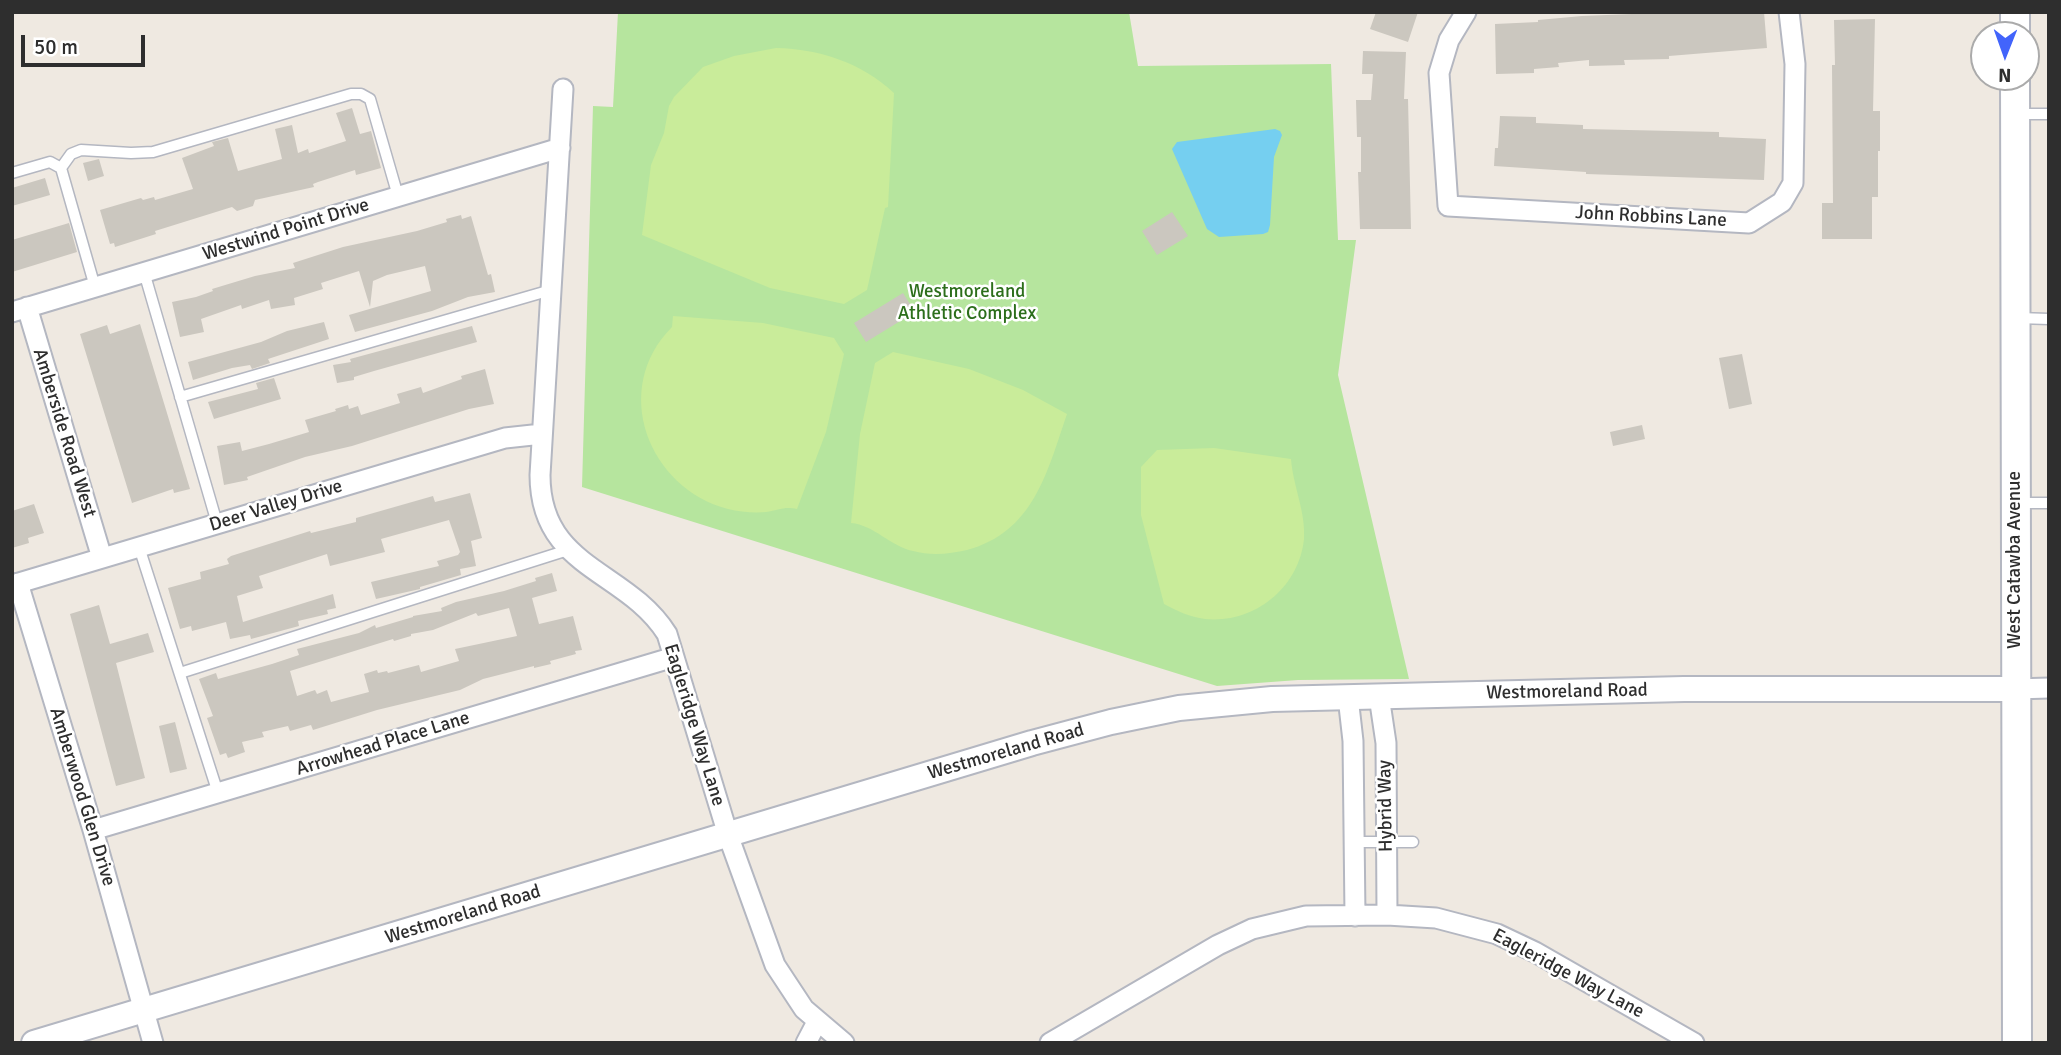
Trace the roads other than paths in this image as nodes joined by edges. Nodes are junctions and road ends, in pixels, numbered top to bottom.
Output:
1 (1466, 12) edge
2 (1789, 12) edge
3 (563, 89) dead end
4 (2015, 91) edge
5 (2015, 114) junction
6 (2049, 114) edge
7 (560, 148) junction
8 (61, 168) junction
9 (12, 173) edge
10 (398, 196) junction
11 (144, 272) junction
12 (95, 287) junction
13 (551, 290) junction
14 (19, 309) edge
15 (2015, 318) junction
16 (2049, 319) edge
17 (180, 397) junction
18 (542, 434) junction
19 (2015, 503) junction
20 (2049, 503) edge
21 (217, 523) junction
22 (139, 547) junction
23 (569, 550) junction
24 (102, 558) junction
25 (15, 584) edge
26 (674, 657) junction
27 (180, 673) junction
28 (2049, 688) edge
29 (2015, 689) junction
30 (1379, 696) junction
31 (1348, 697) junction
32 (218, 793) junction
33 (93, 830) junction
34 (728, 835) junction
35 (1387, 841) junction
36 (1354, 842) junction
37 (1413, 842) dead end
38 (1387, 915) junction
39 (1355, 916) junction
40 (144, 1011) junction
41 (817, 1021) junction
42 (34, 1043) edge
43 (153, 1043) edge
44 (806, 1043) edge
45 (844, 1043) edge
46 (1050, 1043) edge
47 (1694, 1043) edge
48 (2017, 1043) edge

1 - 2 street, John Robbins Lane
3 - 7 street, Eagleridge Way Lane
4 - 5 main road, West Catawba Avenue
5 - 6 lane
5 - 15 main road, West Catawba Avenue
7 - 10 street, Westwind Point Drive
7 - 13 street, Eagleridge Way Lane
8 - 9 lane
8 - 10 lane
8 - 12 lane
10 - 11 street, Westwind Point Drive
11 - 12 street, Westwind Point Drive
11 - 17 lane
12 - 14 street, Westwind Point Drive
13 - 17 lane
13 - 18 street, Eagleridge Way Lane
14 - 24 street, Amberside Road West
15 - 16 lane
15 - 19 main road, West Catawba Avenue
17 - 21 lane
18 - 21 street, Deer Valley Drive
18 - 23 street, Eagleridge Way Lane
19 - 20 lane
19 - 29 main road, West Catawba Avenue
21 - 22 street, Deer Valley Drive
22 - 24 street, Deer Valley Drive
22 - 27 lane
23 - 26 street, Eagleridge Way Lane
23 - 27 lane
24 - 25 street, Deer Valley Drive
25 - 33 street, Amberwood Glen Drive
26 - 32 street, Arrowhead Place Lane
26 - 34 street, Eagleridge Way Lane
27 - 32 lane
28 - 29 street
29 - 30 street, Westmoreland Road
29 - 48 main road, West Catawba Avenue
30 - 31 street, Westmoreland Road
30 - 35 street, Hybrid Way
31 - 34 street, Westmoreland Road
31 - 36 street, Hybrid Way
32 - 33 street, Arrowhead Place Lane
33 - 40 street, Amberwood Glen Drive
34 - 40 street, Westmoreland Road
34 - 41 street, Eagleridge Way Lane
35 - 36 lane
35 - 37 lane
35 - 38 street, Hybrid Way
36 - 39 street, Hybrid Way
38 - 39 street, Eagleridge Way Lane
38 - 47 street, Eagleridge Way Lane
39 - 46 street, Eagleridge Way Lane
40 - 42 street, Westmoreland Road
40 - 43 street, Amberwood Glen Drive
41 - 44 street
41 - 45 street, Eagleridge Way Lane

